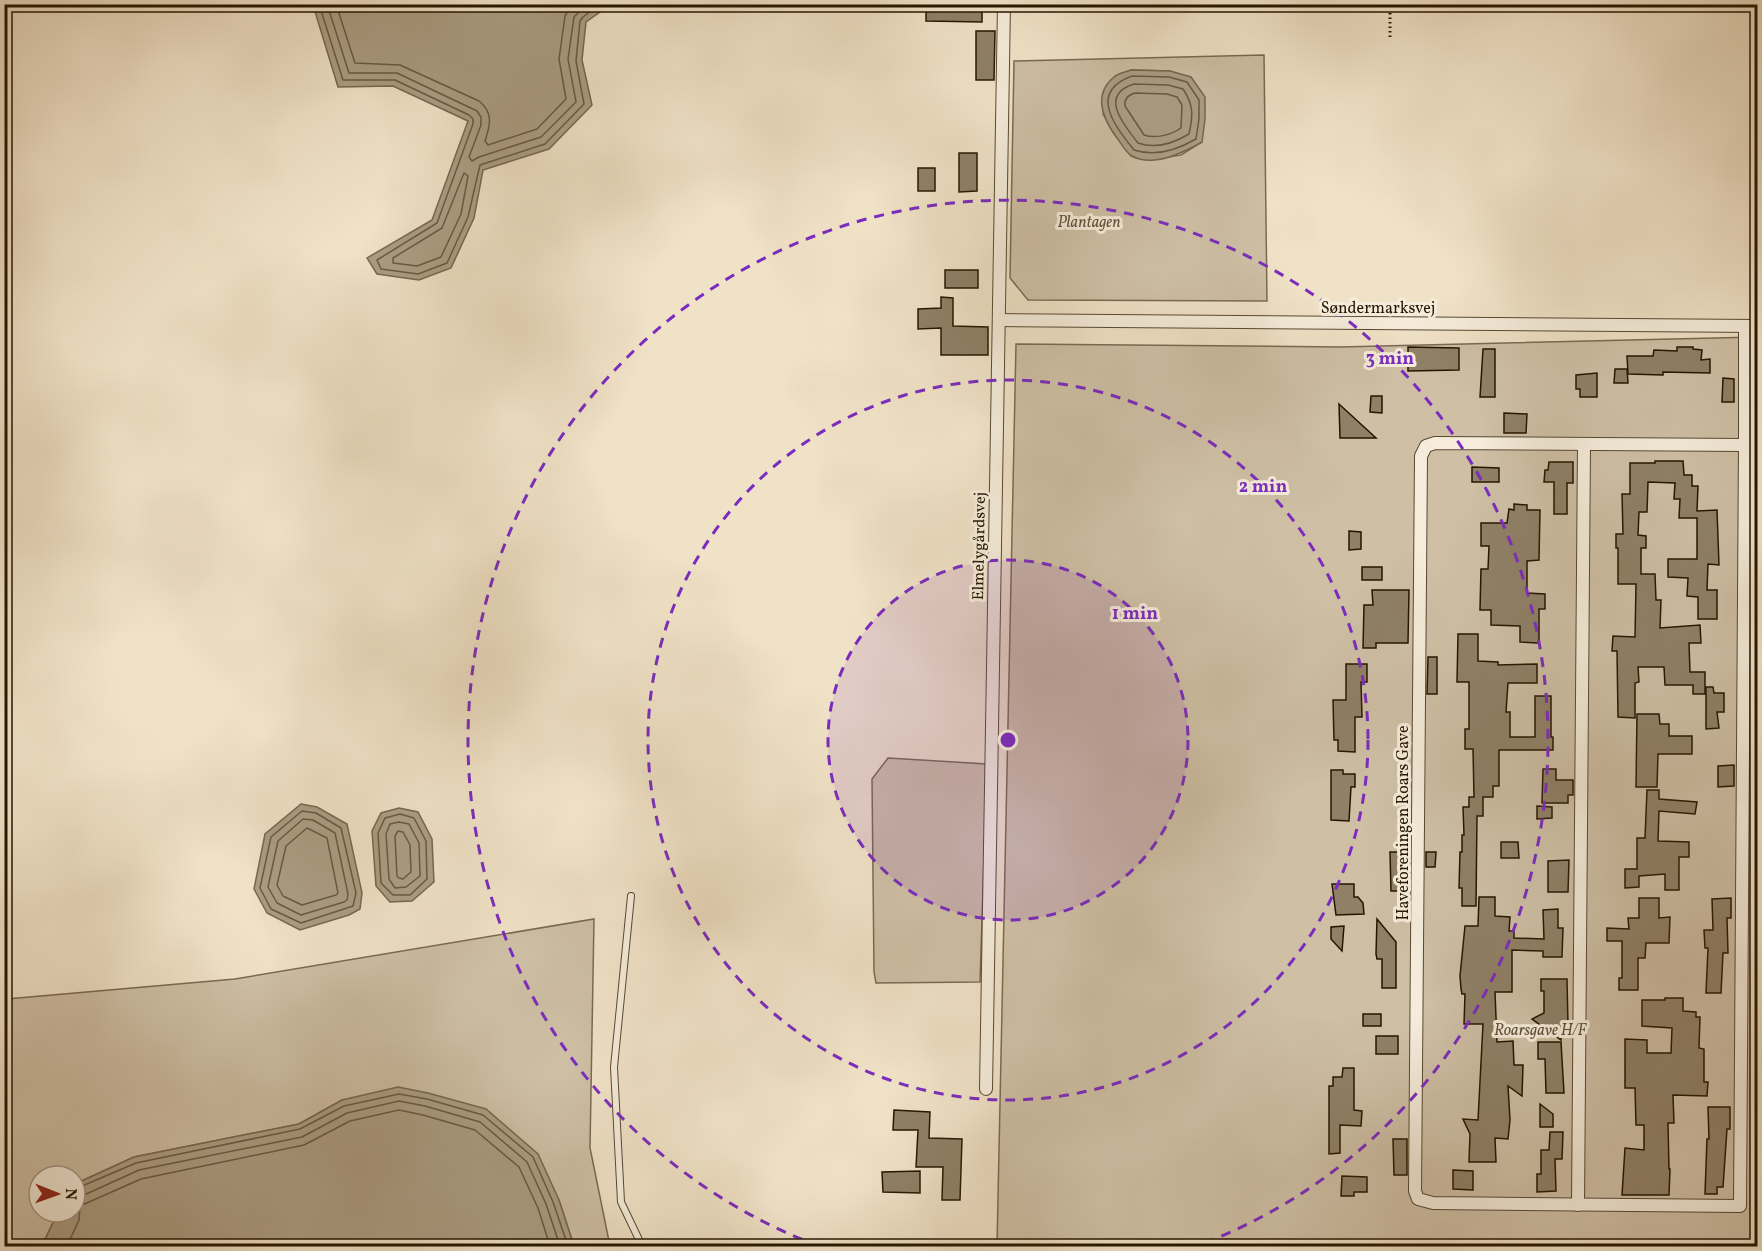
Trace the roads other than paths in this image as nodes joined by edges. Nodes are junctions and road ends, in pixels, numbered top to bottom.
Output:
1 (1004, 4) edge
2 (999, 320) junction
3 (1751, 326) edge
4 (1584, 444) junction
5 (1745, 445) junction
6 (631, 896) dead end
7 (986, 1089) dead end
8 (1578, 1205) junction
9 (642, 1246) edge

1 - 2 street, Elmelygårdsvej
2 - 3 street, Søndermarksvej
2 - 7 street, Elmelygårdsvej
3 - 5 street, Haveforeningen Roars Gave
4 - 5 street, Haveforeningen Roars Gave
4 - 8 street
4 - 8 street, Haveforeningen Roars Gave
5 - 8 street, Haveforeningen Roars Gave
6 - 9 lane

